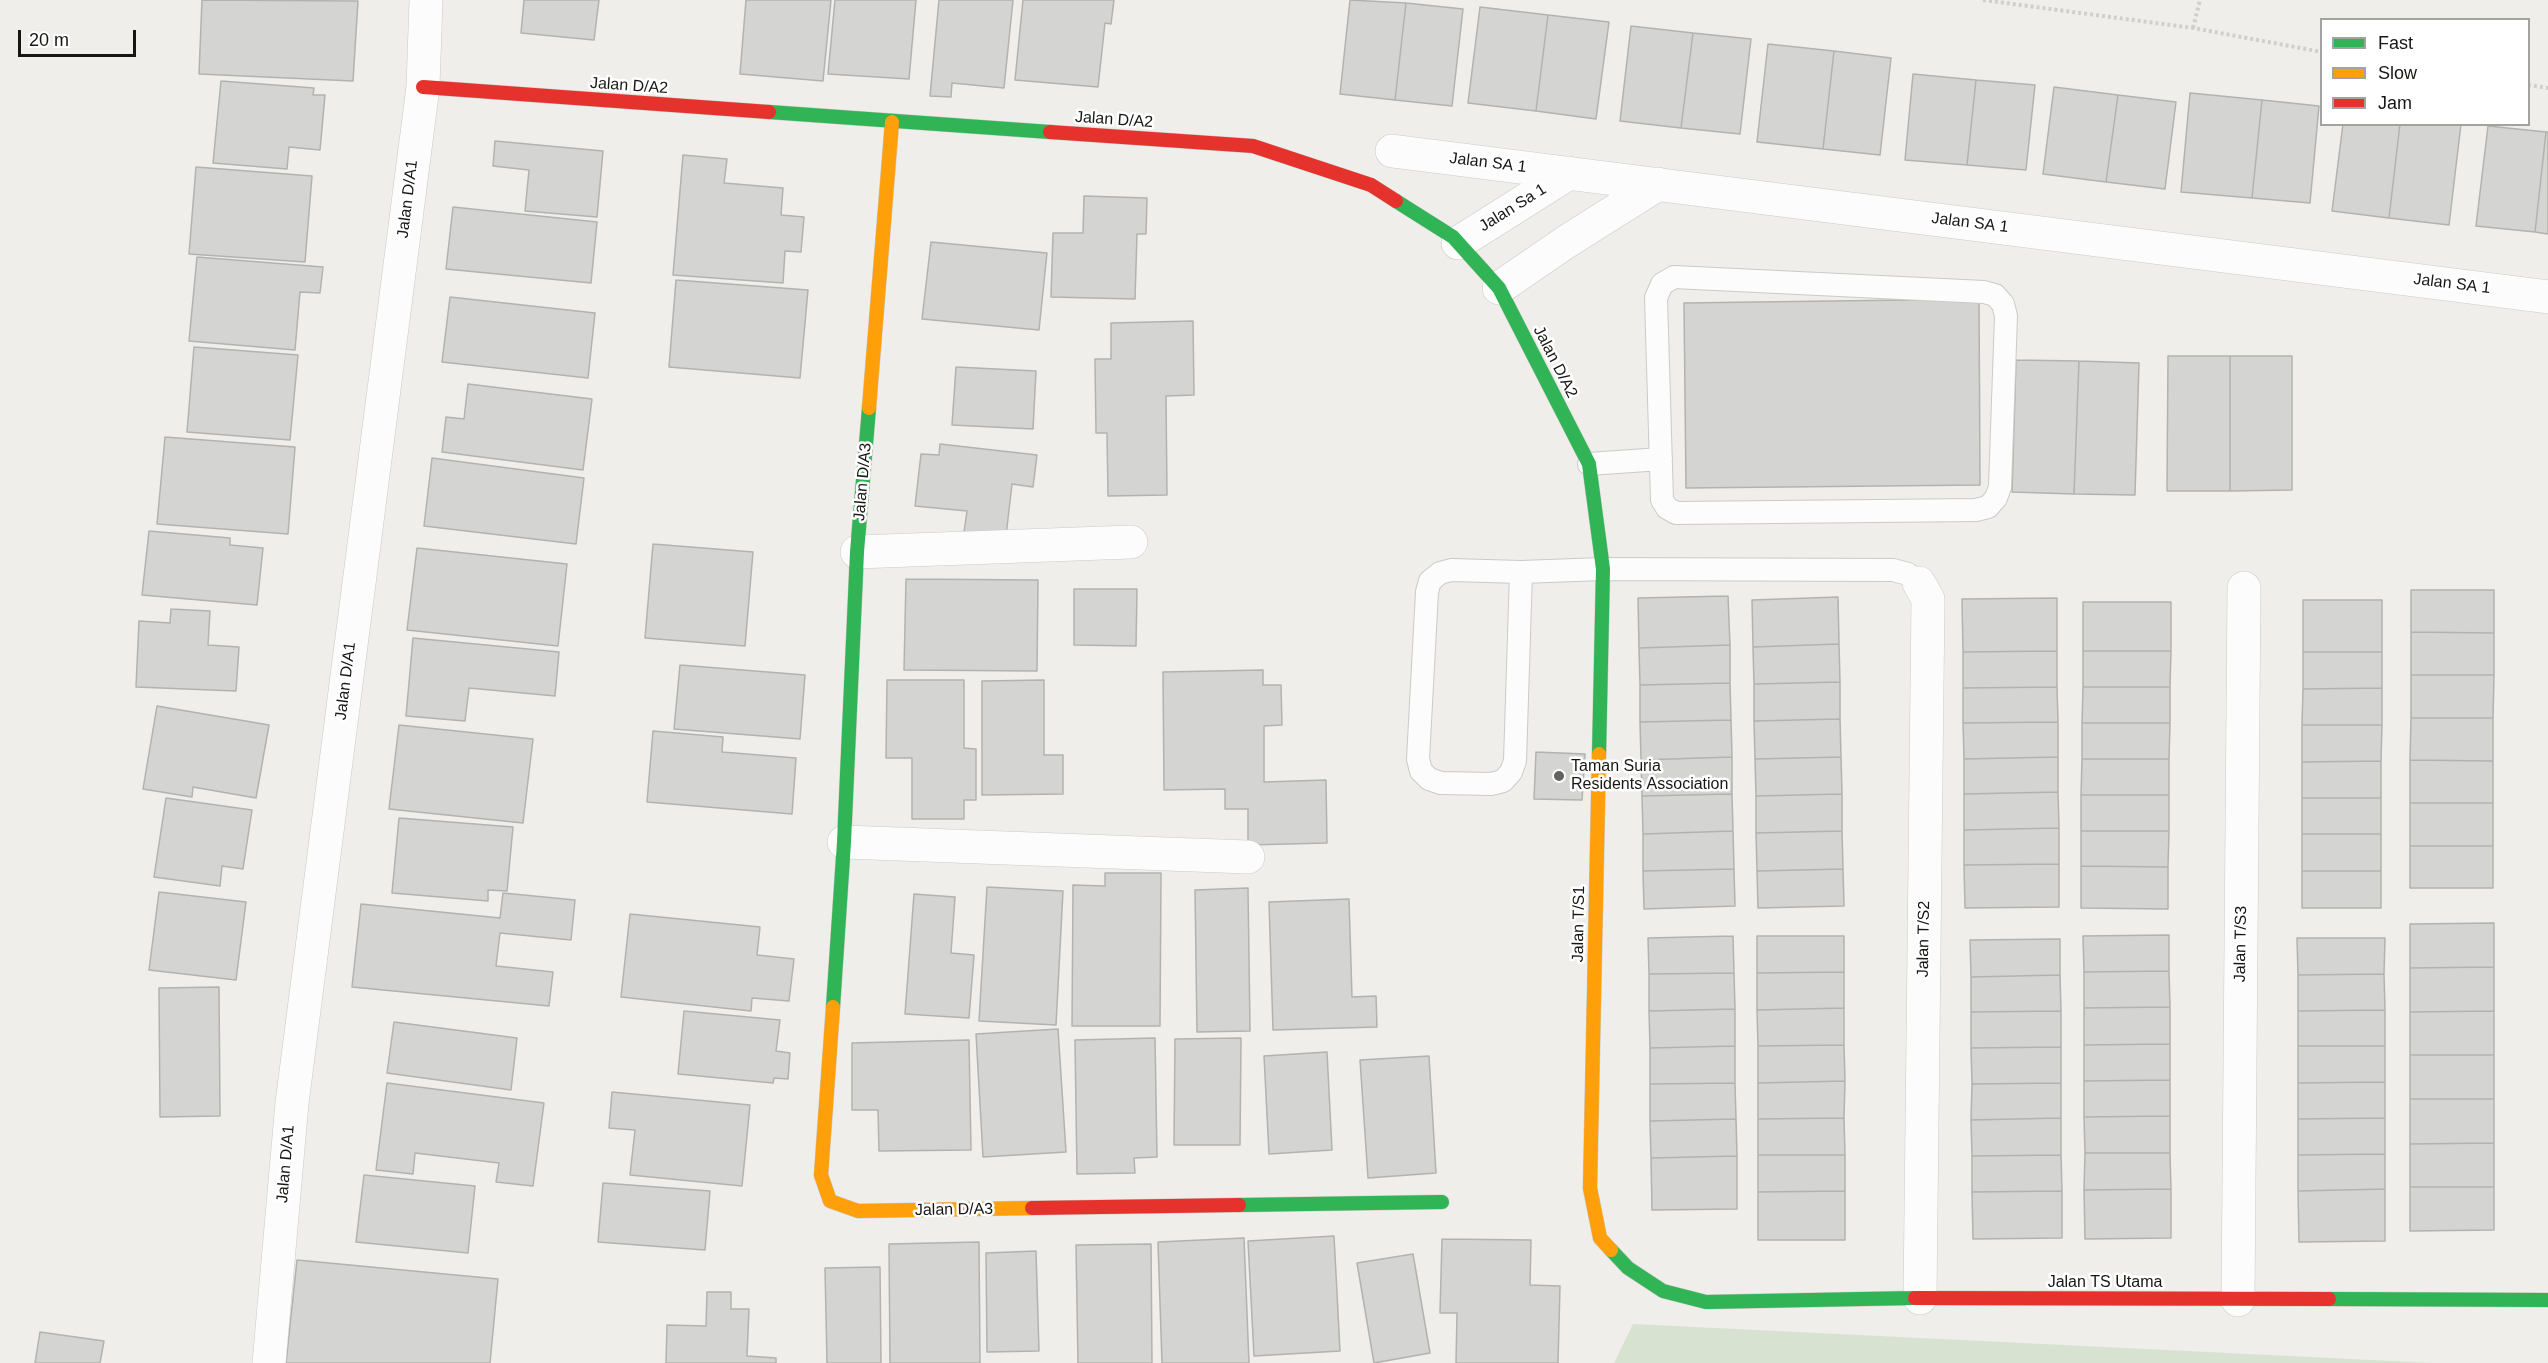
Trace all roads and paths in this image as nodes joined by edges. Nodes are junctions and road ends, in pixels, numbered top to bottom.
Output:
1 (426, 0) edge
2 (1983, 0) edge
3 (2200, 0) edge
4 (2193, 28) junction
5 (2320, 52) edge
6 (2530, 85) edge
7 (423, 87) junction
8 (2548, 88) edge
9 (892, 122) junction
10 (1392, 151) dead end
11 (1569, 173) junction
12 (1658, 184) junction
13 (1458, 243) junction
14 (1499, 288) junction
15 (2548, 297) edge
16 (1661, 459) junction
17 (1588, 464) junction
18 (1599, 526) joint
19 (1131, 542) dead end
20 (857, 552) junction
21 (1603, 569) junction
22 (1521, 572) junction
23 (1919, 583) joint
24 (2244, 588) dead end
25 (844, 842) junction
26 (1248, 857) dead end
27 (1442, 1203) dead end
28 (1663, 1291) joint
29 (1920, 1298) junction
30 (2238, 1300) junction
31 (2548, 1300) edge
32 (269, 1363) edge

1 - 7 street, Jalan D/A1
2 - 4 path
3 - 4 path
4 - 5 path
6 - 8 path
7 - 9 street, Jalan D/A2
7 - 32 street, Jalan D/A1
9 - 13 street, Jalan D/A2
9 - 20 street, Jalan D/A3
10 - 11 street, Jalan SA 1
11 - 12 street, Jalan SA 1
11 - 13 street, Jalan Sa 1
12 - 14 street
12 - 15 street, Jalan SA 1
13 - 14 street, Jalan D/A2
14 - 17 street, Jalan D/A2
16 - 16 lane
16 - 17 lane
17 - 18 street, Jalan D/A2
18 - 21 street, Jalan T/S1
19 - 20 street
20 - 25 street, Jalan D/A3
21 - 22 lane
21 - 23 lane
21 - 28 street, Jalan T/S1
22 - 22 lane
23 - 29 street, Jalan T/S2
24 - 30 street, Jalan T/S3
25 - 26 street
25 - 27 street, Jalan D/A3
28 - 29 street, Jalan TS Utama
29 - 30 street, Jalan TS Utama
30 - 31 street, Jalan TS Utama

